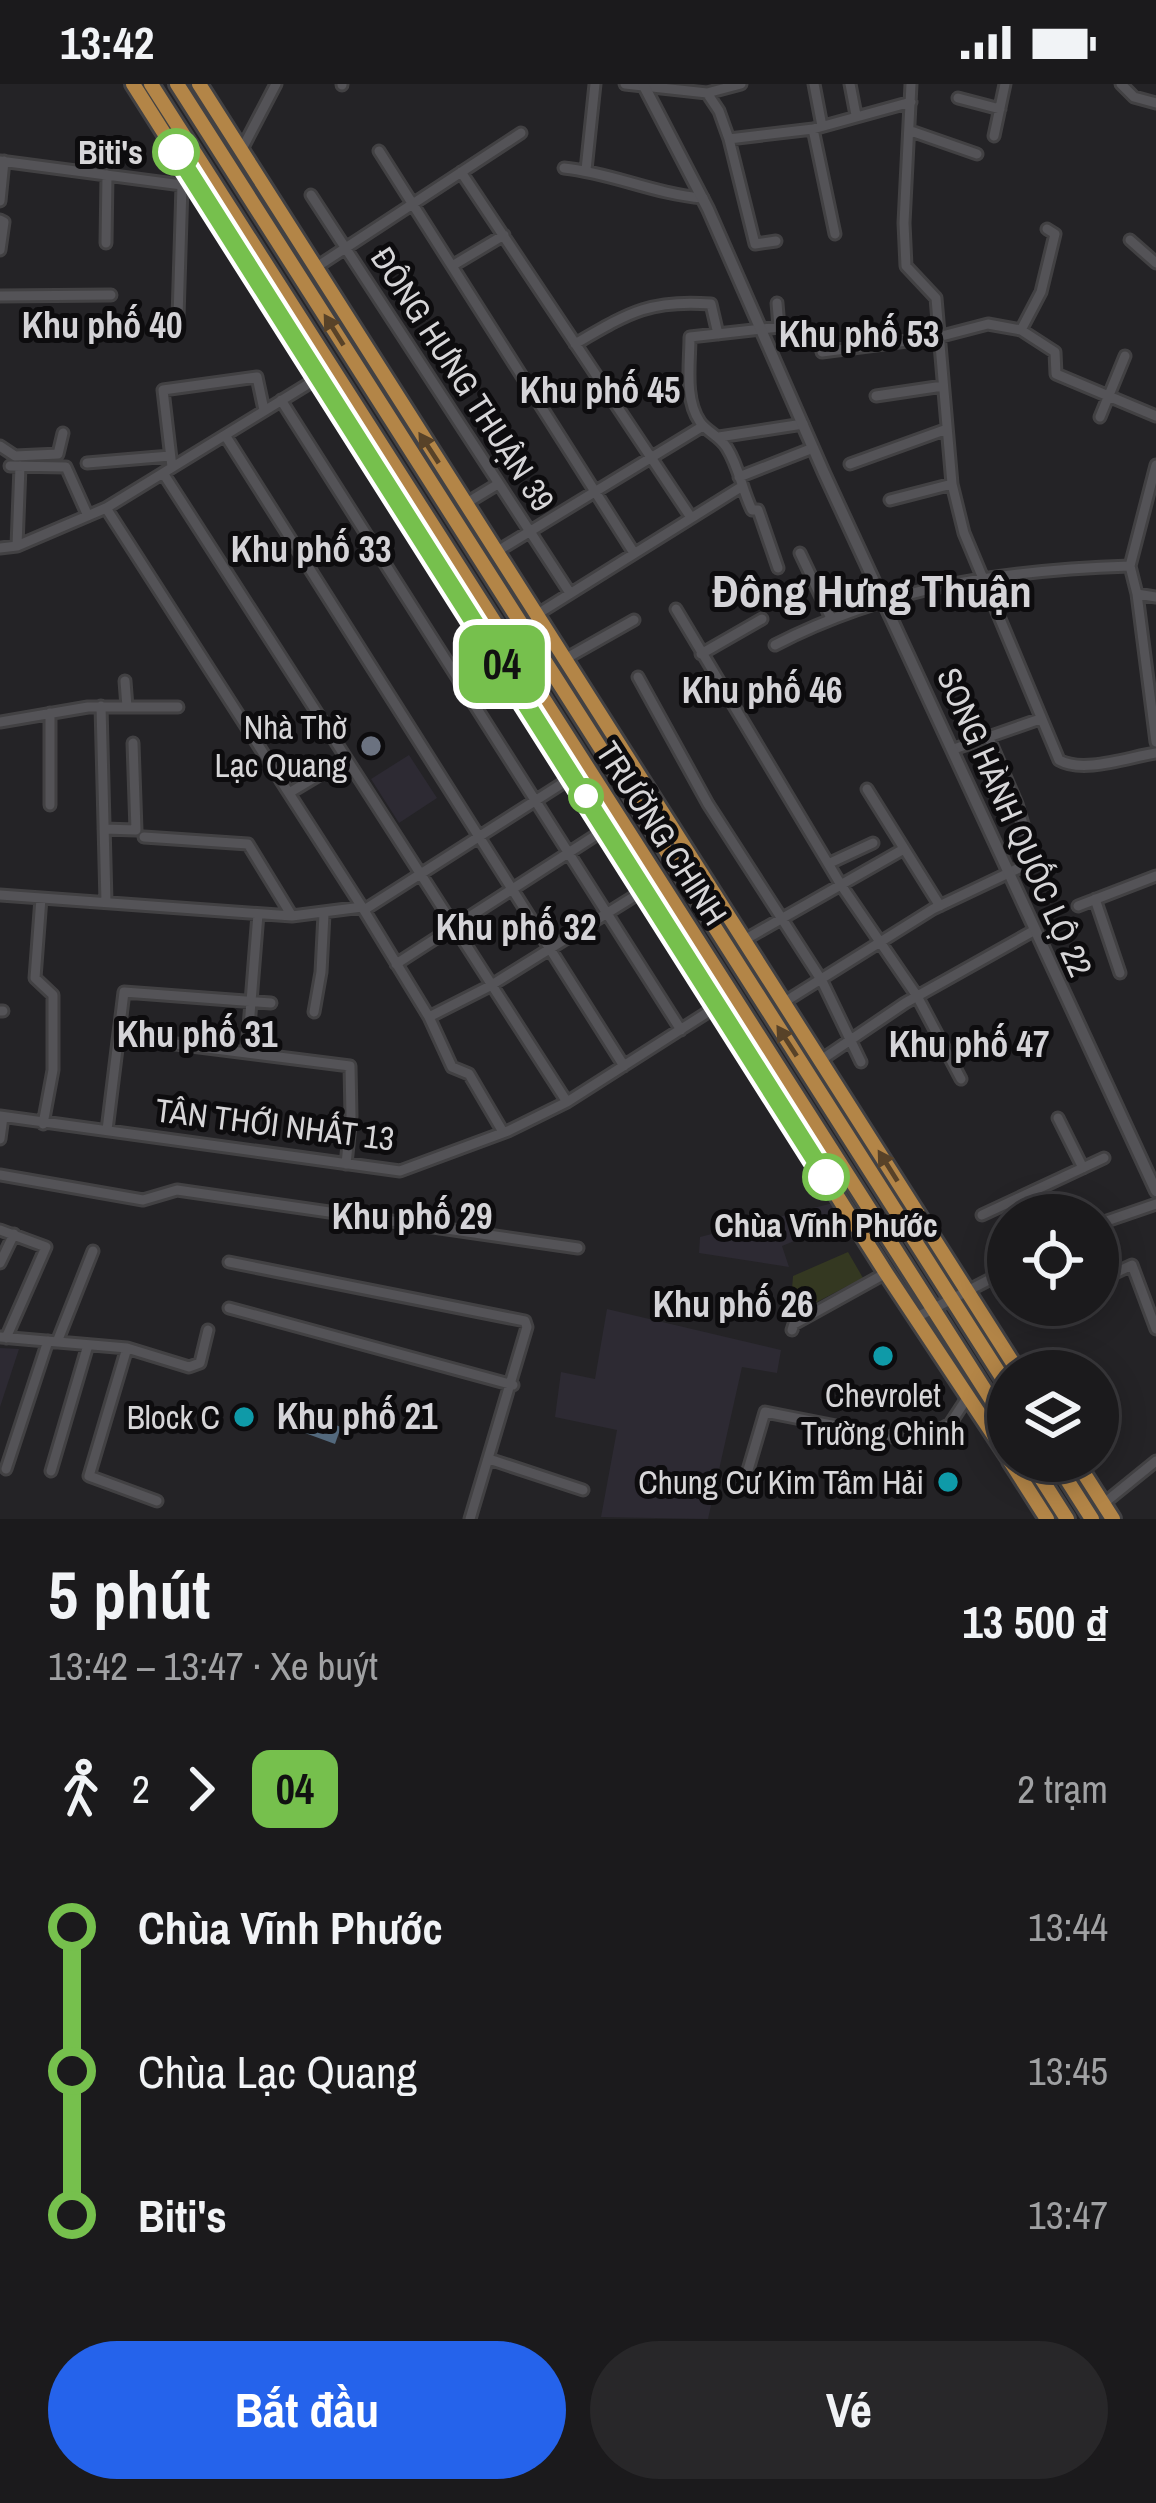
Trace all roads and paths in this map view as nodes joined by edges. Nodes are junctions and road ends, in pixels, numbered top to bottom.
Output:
1 (133, 84) edge
2 (151, 84) edge
3 (177, 84) edge
4 (199, 84) edge
5 (276, 84) edge
6 (595, 84) edge
7 (625, 84) edge
8 (741, 84) edge
9 (814, 84) edge
10 (850, 84) edge
11 (911, 84) edge
12 (1005, 84) edge
13 (1121, 84) edge
14 (644, 86) edge
15 (684, 87) edge
16 (707, 93) junction
17 (958, 98) dead end
18 (911, 102) junction
19 (1156, 103) edge
20 (1000, 109) junction
21 (856, 115) junction
22 (817, 127) junction
23 (911, 131) junction
24 (521, 133) dead end
25 (994, 136) dead end
26 (729, 139) junction
27 (241, 151) junction
28 (379, 151) dead end
29 (977, 154) dead end
30 (2, 161) edge
31 (564, 168) dead end
32 (586, 170) junction
33 (461, 172) junction
34 (107, 175) junction
35 (189, 184) junction
36 (311, 195) dead end
37 (703, 198) junction
38 (0, 201) edge
39 (412, 204) junction
40 (0, 220) edge
41 (1047, 229) dead end
42 (835, 234) dead end
43 (504, 235) junction
44 (1130, 239) dead end
45 (776, 241) dead end
46 (106, 243) dead end
47 (345, 248) junction
48 (0, 250) edge
49 (1156, 263) edge
50 (452, 266) junction
51 (315, 268) junction
52 (112, 295) dead end
53 (0, 296) edge
54 (777, 302) dead end
55 (178, 318) dead end
56 (1021, 330) junction
57 (762, 331) junction
58 (718, 334) junction
59 (938, 337) junction
60 (575, 344) junction
61 (822, 352) dead end
62 (1125, 356) dead end
63 (318, 378) junction
64 (943, 386) junction
65 (876, 396) dead end
66 (1108, 398) junction
67 (281, 400) junction
68 (264, 410) junction
69 (1156, 416) edge
70 (1100, 417) dead end
71 (802, 424) junction
72 (703, 426) junction
73 (947, 429) junction
74 (63, 433) dead end
75 (226, 435) junction
76 (719, 437) junction
77 (0, 446) edge
78 (813, 448) junction
79 (651, 460) junction
80 (88, 463) dead end
81 (850, 464) dead end
82 (1156, 465) edge
83 (168, 466) junction
84 (740, 482) junction
85 (498, 484) junction
86 (952, 484) junction
87 (596, 492) junction
88 (890, 500) dead end
89 (466, 504) junction
90 (106, 508) junction
91 (88, 516) junction
92 (690, 517) junction
93 (529, 531) junction
94 (17, 546) junction
95 (0, 548) edge
96 (496, 552) junction
97 (634, 553) junction
98 (800, 553) dead end
99 (1130, 566) junction
100 (778, 568) dead end
101 (983, 578) junction
102 (569, 593) junction
103 (1137, 594) junction
104 (1156, 597) edge
105 (884, 600) junction
106 (676, 609) dead end
107 (536, 615) junction
108 (830, 616) junction
109 (634, 620) dead end
110 (762, 620) dead end
111 (547, 631) junction
112 (532, 642) junction
113 (775, 645) dead end
114 (1143, 650) junction
115 (1156, 650) edge
116 (701, 654) junction
117 (507, 656) junction
118 (565, 659) junction
119 (638, 677) dead end
120 (125, 681) dead end
121 (101, 706) junction
122 (127, 706) junction
123 (178, 707) dead end
124 (50, 713) junction
125 (1040, 718) junction
126 (0, 722) edge
127 (988, 736) junction
128 (1156, 742) edge
129 (133, 743) dead end
130 (954, 749) junction
131 (1156, 753) edge
132 (346, 759) junction
133 (574, 776) junction
134 (867, 788) dead end
135 (289, 793) junction
136 (536, 802) junction
137 (50, 805) dead end
138 (607, 828) junction
139 (104, 830) junction
140 (144, 837) dead end
141 (482, 838) junction
142 (873, 843) dead end
143 (902, 850) junction
144 (569, 853) junction
145 (830, 863) junction
146 (1009, 871) junction
147 (421, 876) junction
148 (1156, 877) edge
149 (841, 885) junction
150 (646, 889) junction
151 (514, 890) junction
152 (0, 895) edge
153 (41, 898) junction
154 (1096, 899) junction
155 (106, 902) junction
156 (940, 906) junction
157 (1078, 906) dead end
158 (363, 909) junction
159 (258, 914) junction
160 (324, 914) junction
161 (607, 914) junction
162 (292, 916) junction
163 (782, 919) junction
164 (453, 927) junction
165 (1035, 930) junction
166 (746, 939) junction
167 (879, 941) junction
168 (550, 949) junction
169 (396, 964) junction
170 (1120, 973) dead end
171 (822, 981) junction
172 (490, 986) junction
173 (916, 996) junction
174 (786, 1001) junction
175 (253, 1002) junction
176 (271, 1003) dead end
177 (719, 1005) junction
178 (314, 1012) dead end
179 (429, 1017) junction
180 (681, 1030) junction
181 (120, 1037) junction
182 (850, 1040) junction
183 (247, 1052) junction
184 (821, 1060) junction
185 (861, 1063) dead end
186 (624, 1066) junction
187 (962, 1079) dead end
188 (567, 1102) junction
189 (2, 1117) edge
190 (1058, 1118) dead end
191 (43, 1124) junction
192 (107, 1130) junction
193 (503, 1132) junction
194 (0, 1139) edge
195 (1104, 1158) dead end
196 (346, 1164) junction
197 (1084, 1168) junction
198 (0, 1175) edge
199 (1156, 1191) edge
200 (1028, 1194) edge
201 (1156, 1204) edge
202 (987, 1213) edge
203 (982, 1215) dead end
204 (1119, 1217) edge
205 (0, 1230) edge
206 (14, 1234) junction
207 (578, 1248) dead end
208 (92, 1251) dead end
209 (229, 1262) dead end
210 (0, 1263) edge
211 (1119, 1271) edge
212 (886, 1273) junction
213 (987, 1280) edge
214 (967, 1290) junction
215 (951, 1298) junction
216 (229, 1308) dead end
217 (933, 1308) junction
218 (917, 1317) junction
219 (1156, 1328) edge
220 (208, 1330) dead end
221 (792, 1330) dead end
222 (3, 1337) edge
223 (53, 1342) junction
224 (88, 1345) junction
225 (127, 1348) junction
226 (1005, 1350) edge
227 (987, 1354) edge
228 (513, 1385) junction
229 (987, 1393) edge
230 (969, 1395) junction
231 (987, 1424) edge
232 (489, 1459) junction
233 (1156, 1460) edge
234 (6, 1469) dead end
235 (748, 1470) dead end
236 (51, 1471) dead end
237 (1024, 1482) edge
238 (1043, 1482) edge
239 (1068, 1482) edge
240 (1089, 1482) edge
241 (583, 1490) dead end
242 (157, 1502) dead end
243 (1103, 1504) junction
244 (470, 1519) edge
245 (1047, 1519) edge
246 (1067, 1519) edge
247 (1092, 1519) edge
248 (1113, 1519) edge

1 - 35 main road, TRƯỜNG CHINH
2 - 117 main road, TRƯỜNG CHINH
112 -> 3 main road, TRƯỜNG CHINH
4 - 27 main road, TRƯỜNG CHINH
5 - 27 street
6 - 32 street
7 - 14 street
8 - 16 street
9 - 22 street
10 - 21 street
11 - 18 street
12 - 20 street
13 - 19 street
14 - 15 street
14 - 37 street, SONG HÀNH QUỐC LỘ 22
15 - 16 street
16 - 26 street
17 - 20 street
18 - 21 street
18 - 23 street
20 - 25 street
21 - 22 street
22 - 26 street
22 - 42 street
23 - 29 street
23 - 59 street
24 - 33 street
26 - 45 street
27 - 51 main road, TRƯỜNG CHINH
28 - 39 street
30 - 34 street
30 - 38 street
31 - 32 street
32 - 37 street
33 - 39 street
33 - 43 street
34 - 35 street
34 - 46 street
35 - 55 street
35 - 63 main road, TRƯỜNG CHINH
36 - 47 street, ĐÔNG HƯNG THUẬN 39
37 - 57 street, SONG HÀNH QUỐC LỘ 22
39 - 47 street
39 - 50 street
40 - 48 street
41 - 56 street
43 - 50 street
43 - 60 street
44 - 49 street
47 - 51 street
47 - 85 street, ĐÔNG HƯNG THUẬN 39
50 - 87 street
89 -> 51 main road, TRƯỜNG CHINH
52 - 53 street
54 - 57 street
56 - 59 street
56 - 66 street
57 - 58 street
57 - 71 street, SONG HÀNH QUỐC LỘ 22
58 - 60 street
58 - 72 street
59 - 61 street
59 - 64 street
60 - 79 street
62 - 66 street
63 - 67 street
63 - 117 main road, TRƯỜNG CHINH
64 - 65 street
64 - 73 street
66 - 69 street
66 - 70 street
67 - 68 street
67 - 136 street
68 - 75 street
68 - 83 street
71 - 76 street
71 - 78 street, SONG HÀNH QUỐC LỘ 22
72 - 76 street
72 - 79 street
73 - 81 street
73 - 86 street
74 - 77 street
75 - 83 street
75 - 141 street
76 - 84 street
78 - 84 street
78 - 105 street, SONG HÀNH QUỐC LỘ 22
79 - 87 street
79 - 92 street
80 - 83 street
82 - 99 street
83 - 90 street
83 - 132 street
84 - 92 street
84 - 100 street
85 - 89 street
85 - 93 street, ĐÔNG HƯNG THUẬN 39
86 - 88 street
86 - 101 street
87 - 93 street
87 - 97 street
89 - 96 main road, TRƯỜNG CHINH
90 - 91 street
90 - 135 street
91 - 94 street
91 - 94 street
92 - 97 street
93 - 96 street
93 - 102 street, ĐÔNG HƯNG THUẬN 39
94 - 95 street
96 - 107 main road, TRƯỜNG CHINH
97 - 102 street
98 - 108 street
99 - 101 street
99 - 103 street
101 - 105 street
101 - 125 street
102 - 107 street
103 - 104 street
103 - 114 street
105 - 108 street
105 - 130 street, SONG HÀNH QUỐC LỘ 22
106 - 116 street
107 - 111 main road, TRƯỜNG CHINH
108 - 113 street
109 - 118 street
110 - 116 street
111 - 112 main road
111 - 118 main road, TRƯỜNG CHINH
112 - 117 main road
215 -> 112 main road, TRƯỜNG CHINH
114 - 115 street
114 - 128 street
116 - 145 street
117 - 133 main road, TRƯỜNG CHINH
117 - 217 main road, TRƯỜNG CHINH
118 - 166 main road, TRƯỜNG CHINH
119 - 163 street
120 - 122 street
121 - 122 street
121 - 124 street
121 - 139 street
122 - 123 street
124 - 126 street
124 - 137 street
125 - 127 street
125 - 131 street
127 - 130 street
127 - 146 street
129 - 139 street
130 - 146 street, SONG HÀNH QUỐC LỘ 22
132 - 135 street
132 - 147 street
133 - 136 street
133 - 138 main road, TRƯỜNG CHINH
134 - 143 street
135 - 158 street
136 - 141 street
136 - 144 street
138 - 144 street
138 - 150 main road, TRƯỜNG CHINH
139 - 155 street
140 - 162 street
141 - 147 street
141 - 151 street
142 - 145 street
143 - 149 street
143 - 156 street
144 - 151 street
144 - 161 street
145 - 149 street
146 - 156 street
146 - 165 street, SONG HÀNH QUỐC LỘ 22
147 - 158 street
147 - 164 street
148 - 154 street
149 - 163 street
149 - 167 street
150 - 161 street
150 - 177 main road, TRƯỜNG CHINH
151 - 164 street
151 - 168 street
152 - 153 street
153 - 155 street
153 - 191 street
154 - 157 street
154 - 170 street
155 - 159 street
156 - 167 street
158 - 160 street
158 - 169 street
159 - 162 street
159 - 175 street
160 - 162 street
160 - 178 street
161 - 168 street
161 - 180 street
163 - 166 street
163 - 171 street
164 - 169 street
164 - 172 street
165 - 173 street
165 - 199 street, SONG HÀNH QUỐC LỘ 22
166 - 174 main road, TRƯỜNG CHINH
167 - 171 street
167 - 173 street
168 - 172 street
168 - 186 street
169 - 179 street
171 - 174 street
171 - 182 street
172 - 179 street
172 - 188 street
173 - 182 street
173 - 187 street
174 - 184 main road, TRƯỜNG CHINH
175 - 176 street
175 - 181 street
175 - 183 street
177 - 180 street, TÂN THỚI NHẤT 13
177 - 212 main road, TRƯỜNG CHINH
179 - 193 street
180 - 186 street, TÂN THỚI NHẤT 13
181 - 183 street
181 - 192 street
182 - 184 street
182 - 185 street
183 - 196 street
214 -> 184 main road, TRƯỜNG CHINH
186 - 188 street, TÂN THỚI NHẤT 13
188 - 193 street, TÂN THỚI NHẤT 13
189 - 191 street, TÂN THỚI NHẤT 13
189 - 194 street
190 - 197 street
191 - 192 street, TÂN THỚI NHẤT 13
192 - 196 street, TÂN THỚI NHẤT 13
193 - 196 street, TÂN THỚI NHẤT 13
195 - 197 street
197 - 200 street
198 - 207 street
201 - 204 street
202 - 203 street
205 - 206 street
206 - 210 street
206 - 222 street
208 - 223 street
209 - 228 street
211 - 219 street
212 - 218 main road, TRƯỜNG CHINH
212 - 221 street
213 - 214 street
214 - 215 street
214 - 226 main road, TRƯỜNG CHINH
215 - 217 street
215 - 227 main road, TRƯỜNG CHINH
216 - 228 street
217 - 218 street
217 - 229 main road, TRƯỜNG CHINH
218 - 230 main road, TRƯỜNG CHINH
220 - 225 street
222 - 223 street
223 - 224 street
223 - 234 street
224 - 225 street
224 - 236 street
225 - 242 street
228 - 232 street
230 - 231 main road, TRƯỜNG CHINH
230 - 235 street
232 - 241 street
232 - 244 street
233 - 243 street
237 - 245 main road, TRƯỜNG CHINH
238 - 246 main road
239 - 247 main road
240 - 243 main road
243 - 248 main road

